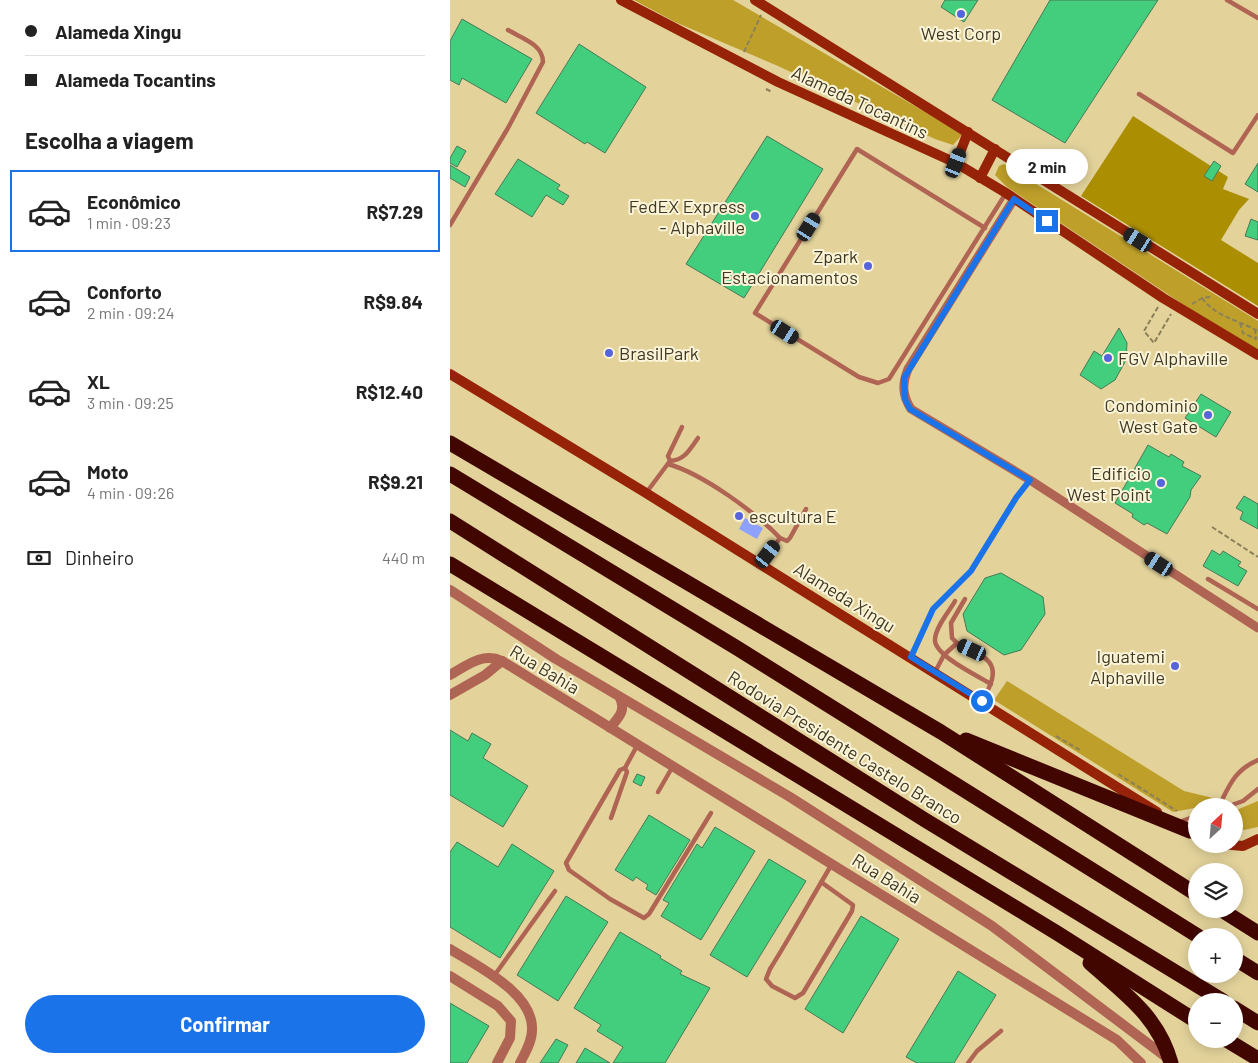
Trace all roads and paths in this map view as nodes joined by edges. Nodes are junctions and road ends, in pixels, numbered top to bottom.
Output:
1 (621, 0) edge
2 (755, 0) edge
3 (1227, 0) edge
4 (767, 3) edge
5 (1258, 18) edge
6 (508, 30) dead end
7 (746, 48) dead end
8 (1139, 94) dead end
9 (1258, 115) edge
10 (968, 132) junction
11 (995, 149) junction
12 (956, 163) junction
13 (980, 178) junction
14 (1010, 196) junction
15 (450, 225) edge
16 (985, 228) junction
17 (1220, 290) junction
18 (1163, 298) junction
19 (1202, 298) junction
20 (1175, 306) junction
21 (1187, 312) junction
22 (1258, 314) edge
23 (1239, 321) junction
24 (1257, 330) edge
25 (1258, 355) edge
26 (450, 374) edge
27 (682, 427) dead end
28 (698, 438) dead end
29 (450, 443) edge
30 (669, 463) junction
31 (450, 474) edge
32 (1030, 480) junction
33 (646, 493) junction
34 (806, 509) dead end
35 (450, 520) edge
36 (1212, 528) dead end
37 (780, 538) junction
38 (1258, 557) edge
39 (450, 564) edge
40 (761, 564) junction
41 (1208, 579) dead end
42 (450, 590) edge
43 (965, 599) dead end
44 (955, 601) dead end
45 (1258, 609) edge
46 (1258, 628) edge
47 (957, 643) junction
48 (944, 655) junction
49 (911, 657) junction
50 (475, 660) junction
51 (502, 661) junction
52 (935, 672) junction
53 (450, 675) edge
54 (485, 675) junction
55 (991, 684) junction
56 (450, 695) edge
57 (620, 698) junction
58 (982, 701) junction
59 (610, 728) junction
60 (941, 732) junction
61 (638, 744) junction
62 (1258, 760) edge
63 (673, 766) junction
64 (625, 768) junction
65 (1258, 789) edge
66 (658, 792) dead end
67 (1223, 798) edge
68 (1243, 800) edge
69 (711, 813) dead end
70 (611, 818) dead end
71 (1188, 819) edge
72 (1176, 823) junction
73 (1188, 829) edge
74 (1188, 830) edge
75 (1258, 839) edge
76 (1243, 846) edge
77 (832, 863) junction
78 (821, 882) junction
79 (1188, 889) edge
80 (556, 891) dead end
81 (1234, 918) edge
82 (1188, 930) edge
83 (1057, 933) junction
84 (1258, 933) edge
85 (450, 949) edge
86 (1243, 964) edge
87 (1258, 973) edge
88 (450, 976) edge
89 (494, 976) junction
90 (1210, 993) edge
91 (1243, 1014) edge
92 (1188, 1016) edge
93 (1258, 1023) edge
94 (1001, 1032) dead end
95 (1240, 1048) edge
96 (1258, 1059) edge
97 (497, 1063) edge
98 (520, 1063) edge
99 (968, 1063) edge
100 (1141, 1063) edge
101 (1171, 1063) edge

1 - 12 main road, Alameda Tocantins
2 - 4 main road, Alameda Tocantins
3 - 5 lane
4 - 7 path
4 - 10 main road, Alameda Tocantins
6 - 15 lane
8 - 9 lane
10 - 11 main road, Alameda Tocantins
10 - 12 main road
11 - 13 main road
11 - 17 main road, Alameda Tocantins
12 - 13 main road, Alameda Tocantins
13 - 14 main road, Alameda Tocantins
14 - 16 lane
14 - 18 main road, Alameda Tocantins
14 - 32 street
16 - 16 lane
17 - 19 path
17 - 22 main road, Alameda Tocantins
18 - 20 main road, Alameda Tocantins
18 - 20 path
19 - 21 path
19 - 23 path
20 - 21 main road, Alameda Tocantins
21 - 25 main road, Alameda Tocantins
23 - 24 path
23 - 24 path
26 - 33 main road, Alameda Xingu
27 - 30 lane
28 - 30 lane
29 - 60 highway
30 - 33 lane
30 - 37 lane
31 - 82 highway, Rodovia Presidente Castelo Branco
32 - 46 street
32 - 49 lane
33 - 40 main road, Alameda Xingu
34 - 37 lane
35 - 90 highway, Rodovia Presidente Castelo Branco
36 - 38 path
37 - 40 lane
39 - 83 highway
40 - 49 main road, Alameda Xingu
41 - 45 lane
42 - 57 street
43 - 47 lane
44 - 48 lane
47 - 48 lane
47 - 55 lane
48 - 52 lane
48 - 55 lane
49 - 52 main road, Alameda Xingu
50 - 51 street, Rua Bahia
50 - 53 street
50 - 54 street
51 - 54 street
51 - 59 street, Rua Bahia
52 - 58 main road, Alameda Xingu
54 - 56 street
55 - 58 lane
57 - 59 street
57 - 101 street
58 - 72 main road, Alameda Xingu
59 - 61 street, Rua Bahia
60 - 74 highway
60 - 79 highway
61 - 63 street, Rua Bahia
61 - 64 lane
62 - 67 lane
63 - 66 lane
63 - 77 street, Rua Bahia
64 - 69 lane
64 - 70 lane
65 - 68 lane
71 - 72 lane
72 - 73 main road, Alameda Xingu
75 - 76 main road
77 - 78 lane
77 - 100 street, Rua Bahia
78 - 78 lane
80 - 89 lane
81 - 84 highway
83 - 92 highway
83 - 101 highway
85 - 89 street
86 - 87 highway
88 - 97 street
89 - 98 street
91 - 93 highway
94 - 99 lane
95 - 96 highway

